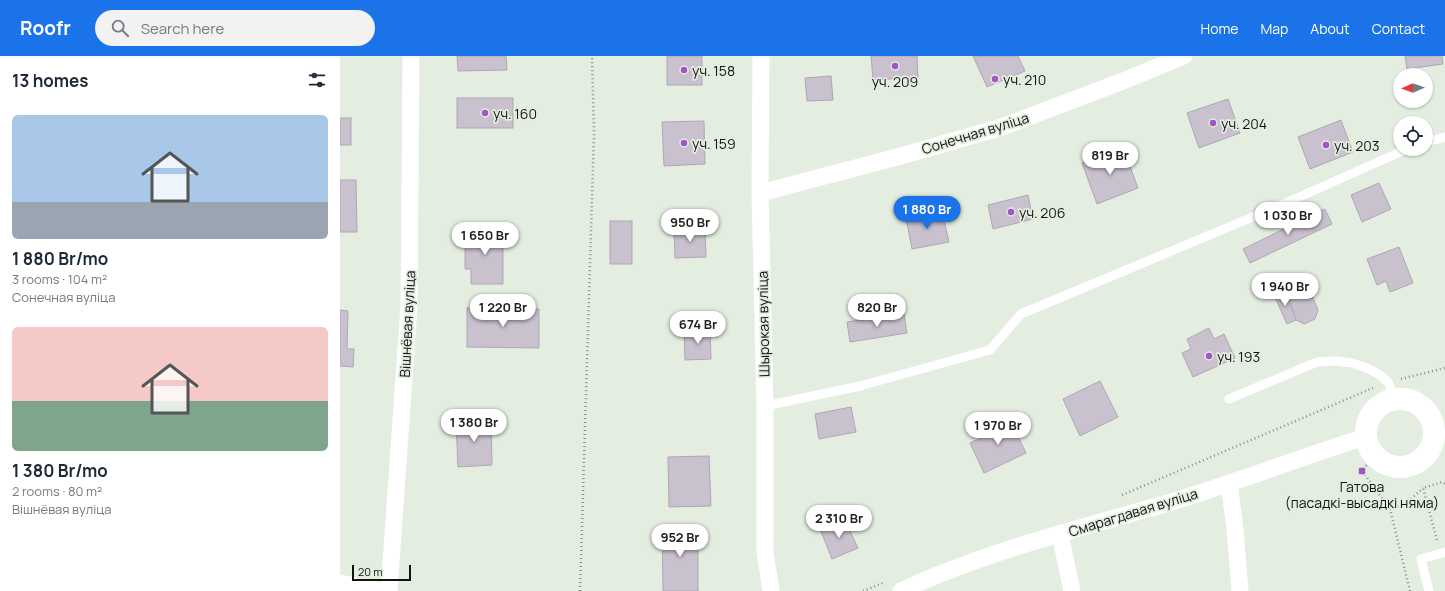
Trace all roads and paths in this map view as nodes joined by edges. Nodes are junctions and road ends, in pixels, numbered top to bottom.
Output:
1 (411, 56) edge
2 (592, 56) edge
3 (761, 56) edge
4 (1184, 56) edge
5 (1445, 137) edge
6 (1433, 140) edge
7 (1393, 155) edge
8 (760, 194) junction
9 (1445, 368) edge
10 (1391, 391) junction
11 (1229, 399) dead end
12 (765, 406) junction
13 (1439, 423) edge
14 (1370, 447) junction
15 (1228, 483) junction
16 (1444, 483) edge
17 (1423, 488) junction
18 (1117, 498) dead end
19 (1390, 509) junction
20 (1060, 534) junction
21 (1443, 552) edge
22 (340, 583) edge
23 (897, 585) edge
24 (381, 591) edge
25 (389, 591) edge
26 (580, 591) edge
27 (771, 591) edge
28 (863, 591) edge
29 (1072, 591) edge
30 (1240, 591) edge
31 (1410, 591) edge
32 (1429, 591) edge

1 - 25 street, Вішнёвая вуліца
2 - 26 path
3 - 8 street, Шырокая вуліца
4 - 8 street, Сонечная вуліца
5 - 6 lane
7 - 12 lane
8 - 12 street, Шырокая вуліца
9 - 10 path
10 - 11 lane
10 - 13 street
10 - 14 street
10 - 18 path
12 - 27 street, Шырокая вуліца
13 - 14 street
14 - 15 street, Смарагдавая вуліца
14 - 19 path
15 - 20 street, Смарагдавая вуліца
15 - 30 street
16 - 17 path
17 - 19 path
17 - 21 path
19 - 31 path
20 - 23 street, Смарагдавая вуліца
20 - 29 street
21 - 32 lane
22 - 24 street
23 - 28 path

